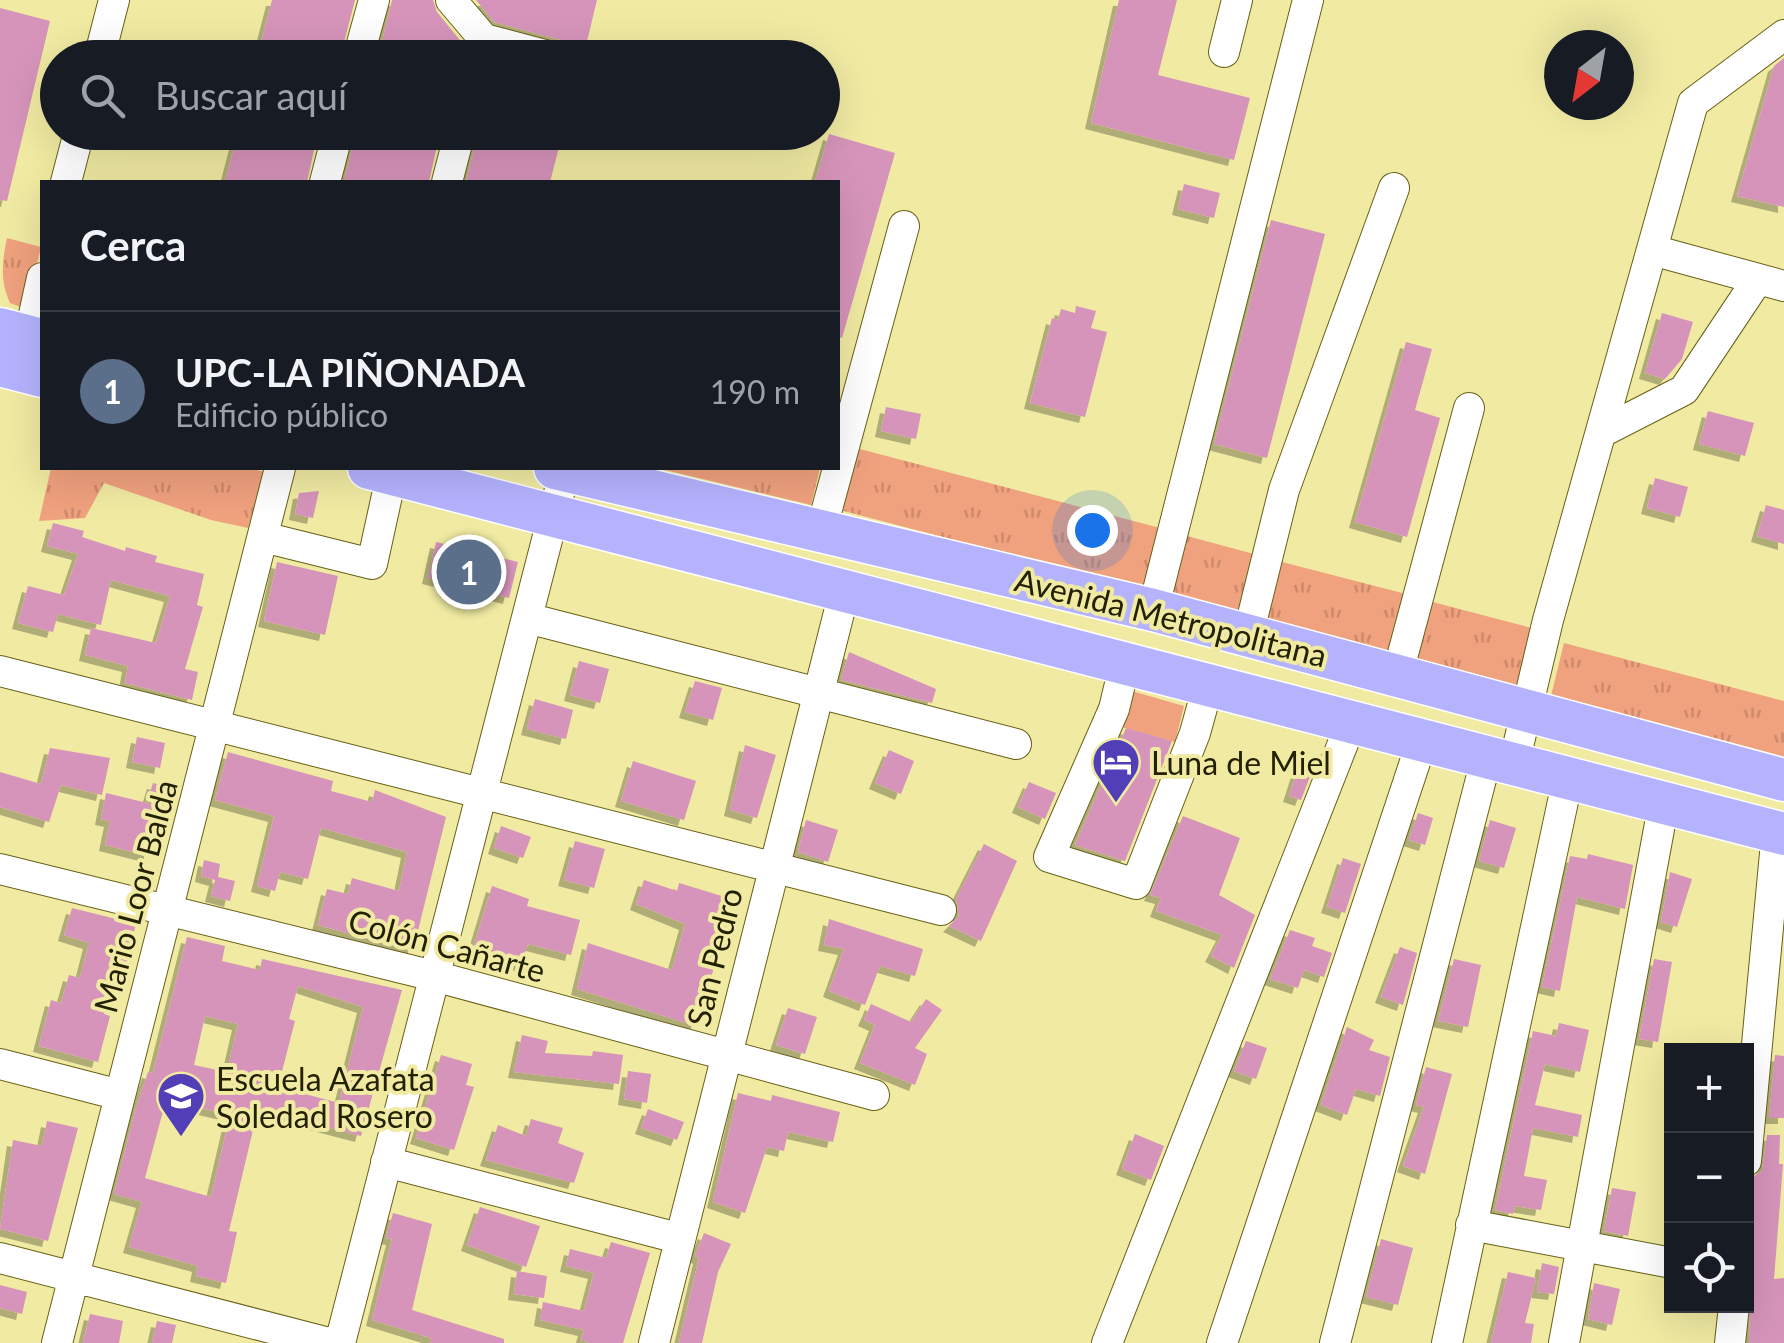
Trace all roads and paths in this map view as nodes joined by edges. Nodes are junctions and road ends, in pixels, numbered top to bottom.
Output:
1 (114, 0) edge
2 (374, 0) edge
3 (451, 0) edge
4 (1237, 0) edge
5 (1308, 0) edge
6 (1784, 35) edge
7 (104, 40) edge
8 (363, 40) edge
9 (476, 40) edge
10 (1224, 52) dead end
11 (74, 150) edge
12 (333, 150) edge
13 (455, 150) edge
14 (67, 180) edge
15 (326, 180) edge
16 (447, 180) edge
17 (1394, 188) dead end
18 (904, 226) dead end
19 (1652, 250) junction
20 (1771, 282) edge
21 (1469, 408) dead end
22 (1602, 432) junction
23 (840, 465) edge
24 (280, 470) edge
25 (385, 470) edge
26 (560, 470) edge
27 (564, 470) edge
28 (839, 470) edge
29 (555, 516) junction
30 (822, 532) junction
31 (264, 536) junction
32 (845, 589) junction
33 (1153, 610) junction
34 (526, 618) junction
35 (1248, 635) junction
36 (1125, 663) junction
37 (0, 671) edge
38 (1397, 676) junction
39 (1208, 686) junction
40 (819, 692) junction
41 (1525, 709) junction
42 (1351, 723) junction
43 (216, 724) junction
44 (1422, 741) junction
45 (1016, 744) dead end
46 (1500, 760) junction
47 (1568, 778) junction
48 (1784, 780) edge
49 (480, 794) junction
50 (1664, 802) junction
51 (1780, 833) edge
52 (772, 867) junction
53 (0, 870) edge
54 (168, 908) junction
55 (942, 910) dead end
56 (434, 976) junction
57 (725, 1056) junction
58 (0, 1064) edge
59 (120, 1095) junction
60 (874, 1096) dead end
61 (1749, 1133) edge
62 (386, 1162) junction
63 (1471, 1225) junction
64 (678, 1238) junction
65 (1583, 1244) junction
66 (0, 1258) edge
67 (1664, 1261) edge
68 (73, 1278) junction
69 (1733, 1313) edge
70 (57, 1343) edge
71 (329, 1343) edge
72 (340, 1343) edge
73 (654, 1343) edge
74 (1106, 1343) edge
75 (1222, 1343) edge
76 (1335, 1343) edge
77 (1447, 1343) edge
78 (1564, 1343) edge
79 (1730, 1343) edge

1 - 7 street
2 - 8 street
3 - 9 street
4 - 10 street
5 - 33 street
6 - 19 street
11 - 14 street
12 - 15 street
13 - 16 street
17 - 35 street
18 - 23 street
19 - 20 street
19 - 22 street
20 - 22 street
21 - 38 street
22 - 41 street
24 - 31 street, Mario Loor Balda
25 - 29 highway
25 - 31 street
26 - 29 street
27 - 30 highway, Avenida Metropolitana
28 - 30 street
29 - 32 highway
29 - 34 street
30 - 33 highway, Avenida Metropolitana
31 - 43 street, Mario Loor Balda
32 - 36 highway
32 - 40 street, San Pedro
33 - 35 highway, Avenida Metropolitana
34 - 40 street
34 - 49 street
35 - 38 highway, Avenida Metropolitana
36 - 39 highway
36 - 39 street
37 - 43 street
38 - 41 highway, Avenida Metropolitana
39 - 42 highway
40 - 45 street
40 - 52 street, San Pedro
41 - 46 street
41 - 48 highway, Avenida Metropolitana
42 - 44 highway
42 - 74 street
43 - 49 street
43 - 54 street, Mario Loor Balda
44 - 46 highway
44 - 75 street
46 - 47 highway
46 - 76 street
47 - 50 highway
47 - 63 street
49 - 52 street
49 - 56 street
50 - 51 highway
50 - 65 street
51 - 61 street
52 - 55 street
52 - 57 street, San Pedro
53 - 54 street, Colón Cañarte
54 - 56 street, Colón Cañarte
54 - 59 street, Mario Loor Balda
56 - 57 street, Colón Cañarte
56 - 62 street
57 - 60 street, Colón Cañarte
57 - 64 street, San Pedro
58 - 59 street
59 - 68 street, Mario Loor Balda
62 - 64 street
62 - 72 street
63 - 65 street
63 - 77 street
64 - 73 street, San Pedro
65 - 67 street
65 - 78 street
66 - 68 street
68 - 70 street, Mario Loor Balda
68 - 71 street
69 - 79 street

